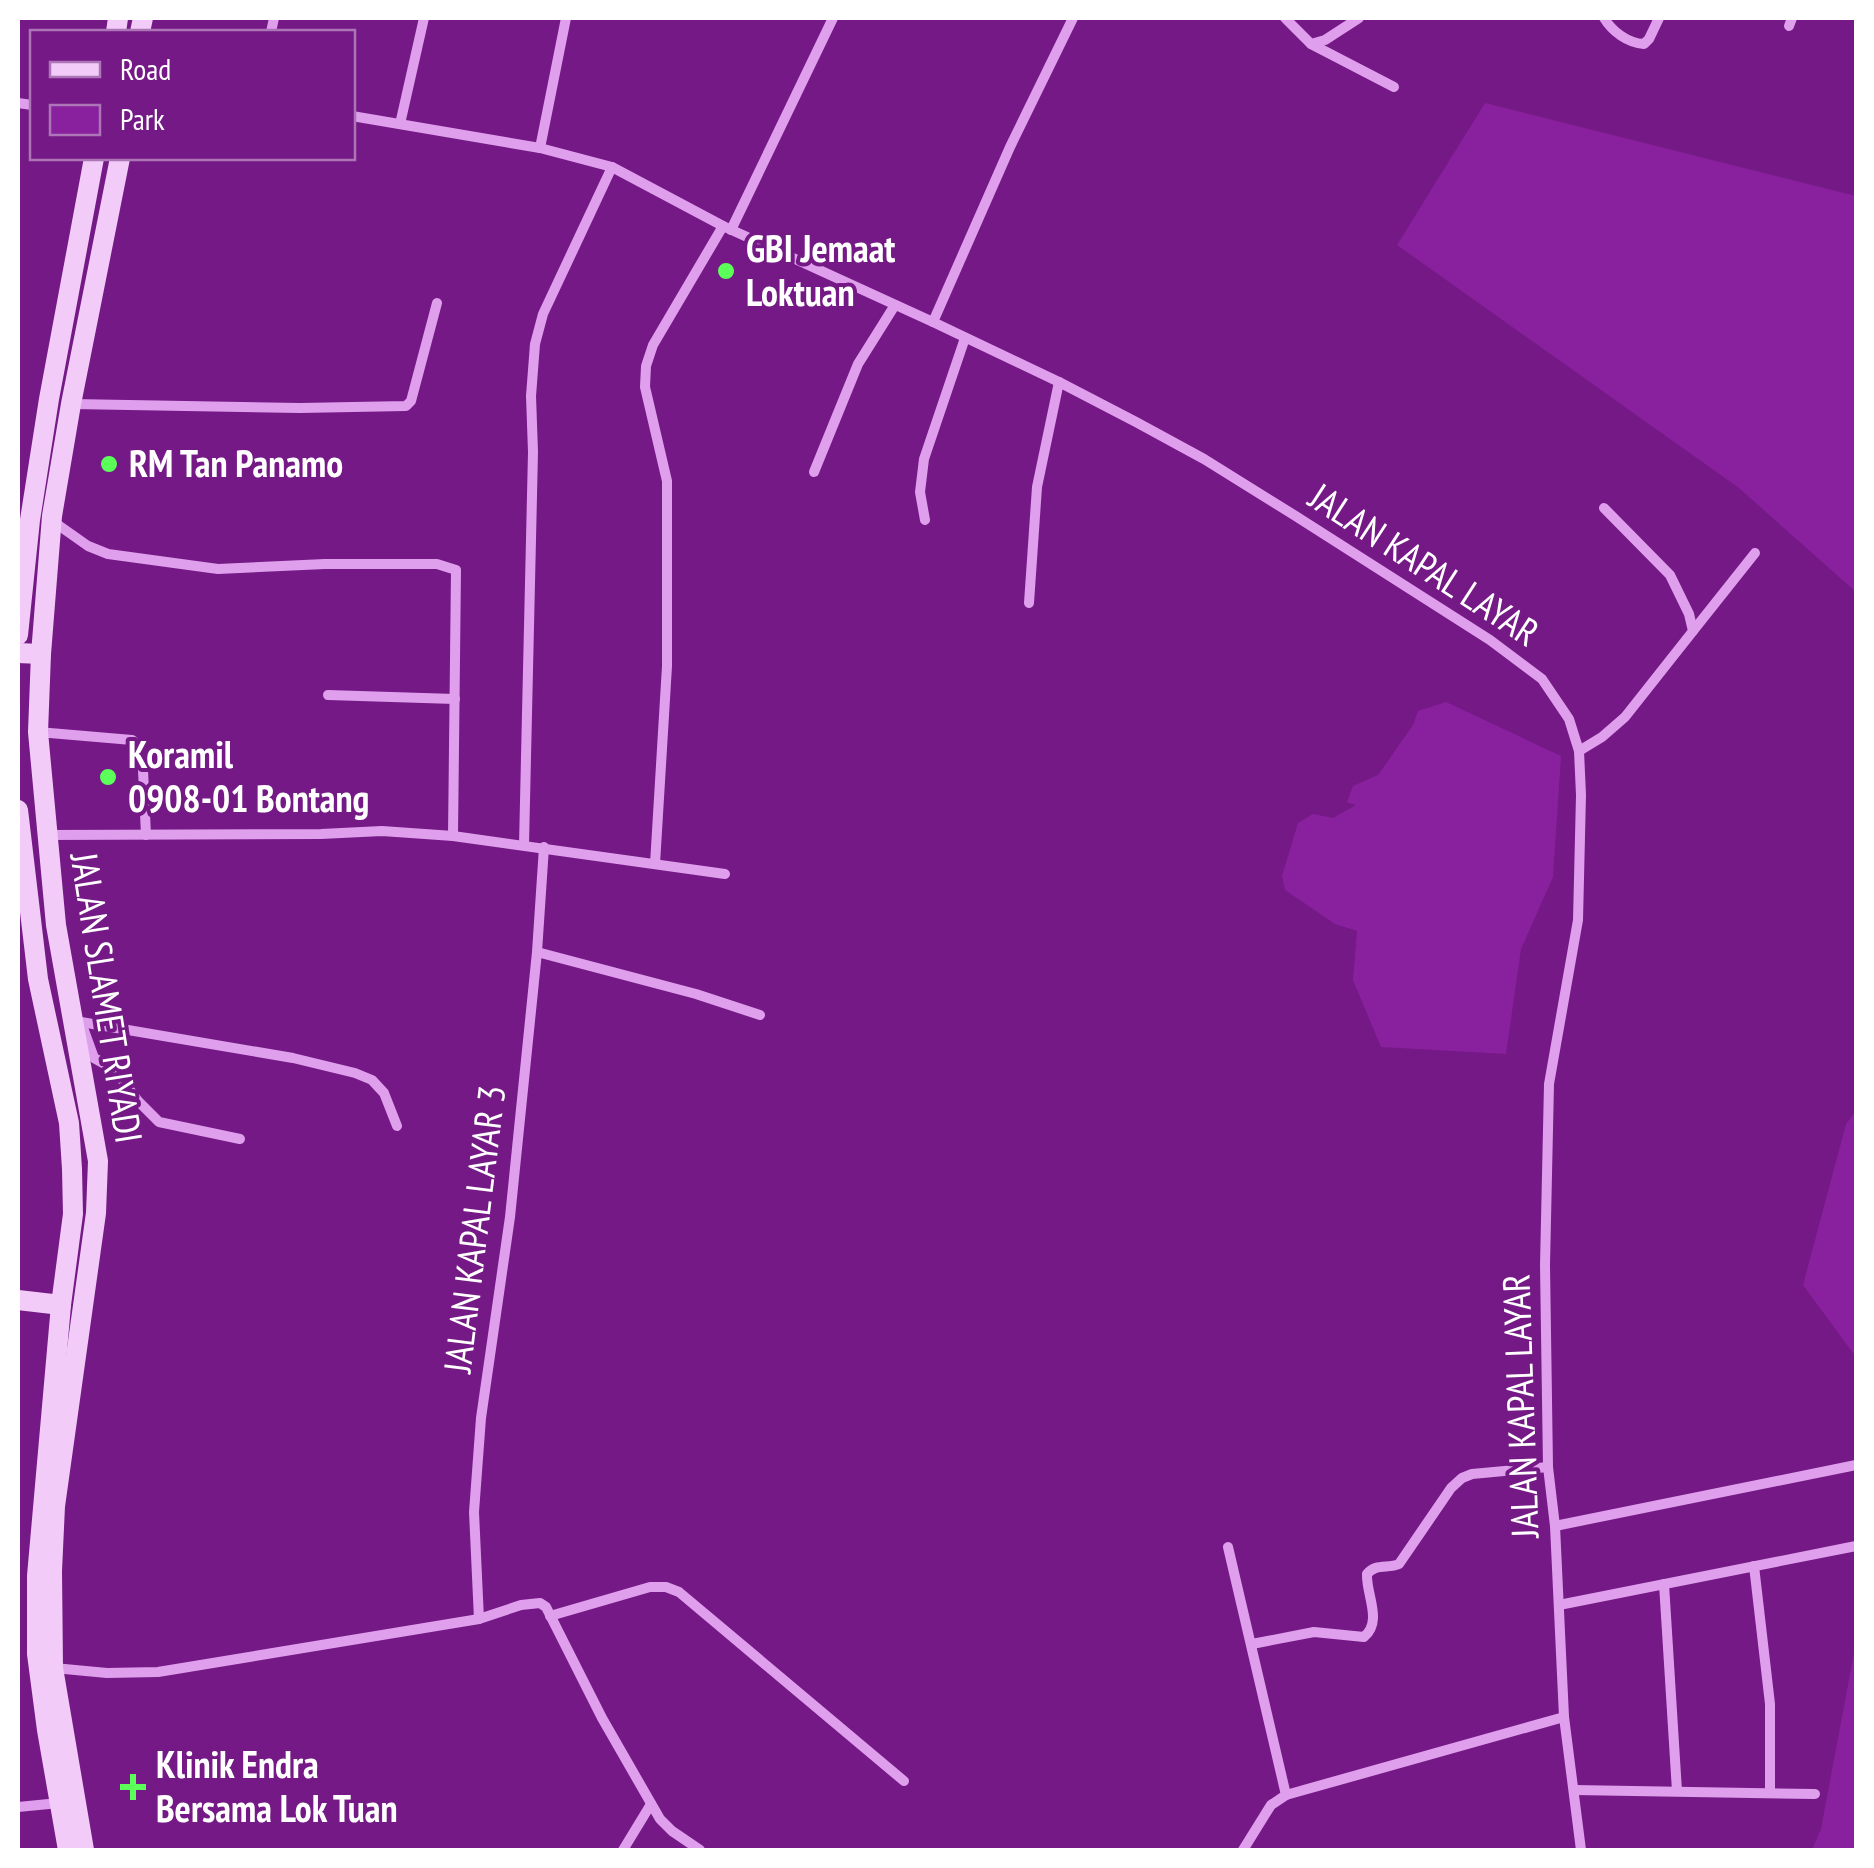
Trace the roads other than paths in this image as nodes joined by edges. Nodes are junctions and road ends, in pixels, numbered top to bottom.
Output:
1 (424, 18) edge
2 (566, 18) edge
3 (833, 18) edge
4 (1073, 18) edge
5 (1285, 18) edge
6 (1359, 18) edge
7 (1604, 18) edge
8 (1659, 18) edge
9 (1311, 44) junction
10 (1394, 87) dead end
11 (355, 116) edge
12 (400, 124) junction
13 (540, 148) junction
14 (94, 160) edge
15 (120, 160) edge
16 (612, 167) junction
17 (727, 228) junction
18 (438, 303) dead end
19 (894, 305) junction
20 (933, 322) junction
21 (966, 338) junction
22 (1059, 382) junction
23 (71, 404) junction
24 (814, 472) dead end
25 (1604, 508) dead end
26 (52, 516) junction
27 (924, 520) dead end
28 (1755, 553) dead end
29 (1029, 602) dead end
30 (1693, 632) junction
31 (18, 634) edge
32 (18, 653) edge
33 (41, 654) junction
34 (328, 695) dead end
35 (455, 699) junction
36 (38, 732) junction
37 (1579, 752) junction
38 (18, 810) edge
39 (46, 835) junction
40 (146, 835) junction
41 (453, 836) junction
42 (524, 845) junction
43 (544, 848) junction
44 (655, 864) junction
45 (725, 874) dead end
46 (537, 952) junction
47 (760, 1015) dead end
48 (78, 1022) junction
49 (397, 1126) dead end
50 (240, 1140) dead end
51 (18, 1300) edge
52 (61, 1305) junction
53 (1856, 1465) edge
54 (1548, 1467) junction
55 (1555, 1526) junction
56 (1856, 1546) edge
57 (1228, 1547) dead end
58 (1754, 1566) junction
59 (1664, 1584) junction
60 (1558, 1605) junction
61 (550, 1616) junction
62 (479, 1619) junction
63 (1252, 1644) junction
64 (36, 1658) edge
65 (1564, 1717) junction
66 (904, 1781) dead end
67 (1574, 1790) junction
68 (1677, 1791) junction
69 (1770, 1792) junction
70 (1814, 1794) dead end
71 (1286, 1795) junction
72 (60, 1803) junction
73 (651, 1804) junction
74 (18, 1807) edge
75 (68, 1850) edge
76 (84, 1850) edge
77 (623, 1850) edge
78 (700, 1850) edge
79 (1243, 1850) edge
80 (1581, 1850) edge

1 - 12 street
2 - 13 street
3 - 17 street
4 - 20 street
5 - 9 street
6 - 9 street
7 - 8 street
9 - 10 street
11 - 12 street, JALAN KAPAL LAYAR
12 - 13 street, JALAN KAPAL LAYAR
13 - 16 street, JALAN KAPAL LAYAR
14 - 31 street
15 - 23 street, JALAN SLAMET RIYADI
16 - 17 street, JALAN KAPAL LAYAR
16 - 42 street
17 - 19 street, JALAN KAPAL LAYAR
17 - 44 street
18 - 23 street
19 - 20 street, JALAN KAPAL LAYAR
19 - 24 street
20 - 21 street, JALAN KAPAL LAYAR
21 - 22 street, JALAN KAPAL LAYAR
21 - 27 street
22 - 29 street
22 - 37 street, JALAN KAPAL LAYAR
23 - 26 street, JALAN SLAMET RIYADI
25 - 30 street
26 - 33 street, JALAN SLAMET RIYADI
26 - 35 street
28 - 30 street
30 - 37 street
32 - 33 street
33 - 36 street, JALAN SLAMET RIYADI
34 - 35 street
35 - 41 street
36 - 39 street, JALAN SLAMET RIYADI
36 - 40 street
37 - 54 street, JALAN KAPAL LAYAR
38 - 52 street, JALAN SLAMET RIYADI
39 - 40 street
39 - 48 street, JALAN SLAMET RIYADI
40 - 41 street
41 - 42 street
42 - 43 street
43 - 44 street
43 - 46 street, JALAN KAPAL LAYAR 3
44 - 45 street
46 - 47 street
46 - 62 street, JALAN KAPAL LAYAR 3
48 - 49 street
48 - 50 street
48 - 64 street, JALAN SLAMET RIYADI
51 - 52 street
52 - 64 street, JALAN SLAMET RIYADI
53 - 55 street
54 - 55 street, JALAN KAPAL LAYAR
54 - 63 street
55 - 60 street, JALAN KAPAL LAYAR
56 - 58 street
57 - 63 street
58 - 59 street
58 - 69 street
59 - 60 street
59 - 68 street
60 - 65 street, JALAN KAPAL LAYAR
61 - 62 street
61 - 66 street
61 - 73 street
62 - 64 street
63 - 71 street
64 - 72 street, JALAN SLAMET RIYADI
64 - 76 street, JALAN SLAMET RIYADI
65 - 67 street, JALAN KAPAL LAYAR
65 - 71 street
67 - 68 street
67 - 80 street, JALAN KAPAL LAYAR
68 - 69 street
69 - 70 street
71 - 79 street
72 - 74 street
72 - 75 street, JALAN SLAMET RIYADI
73 - 77 street
73 - 78 street

